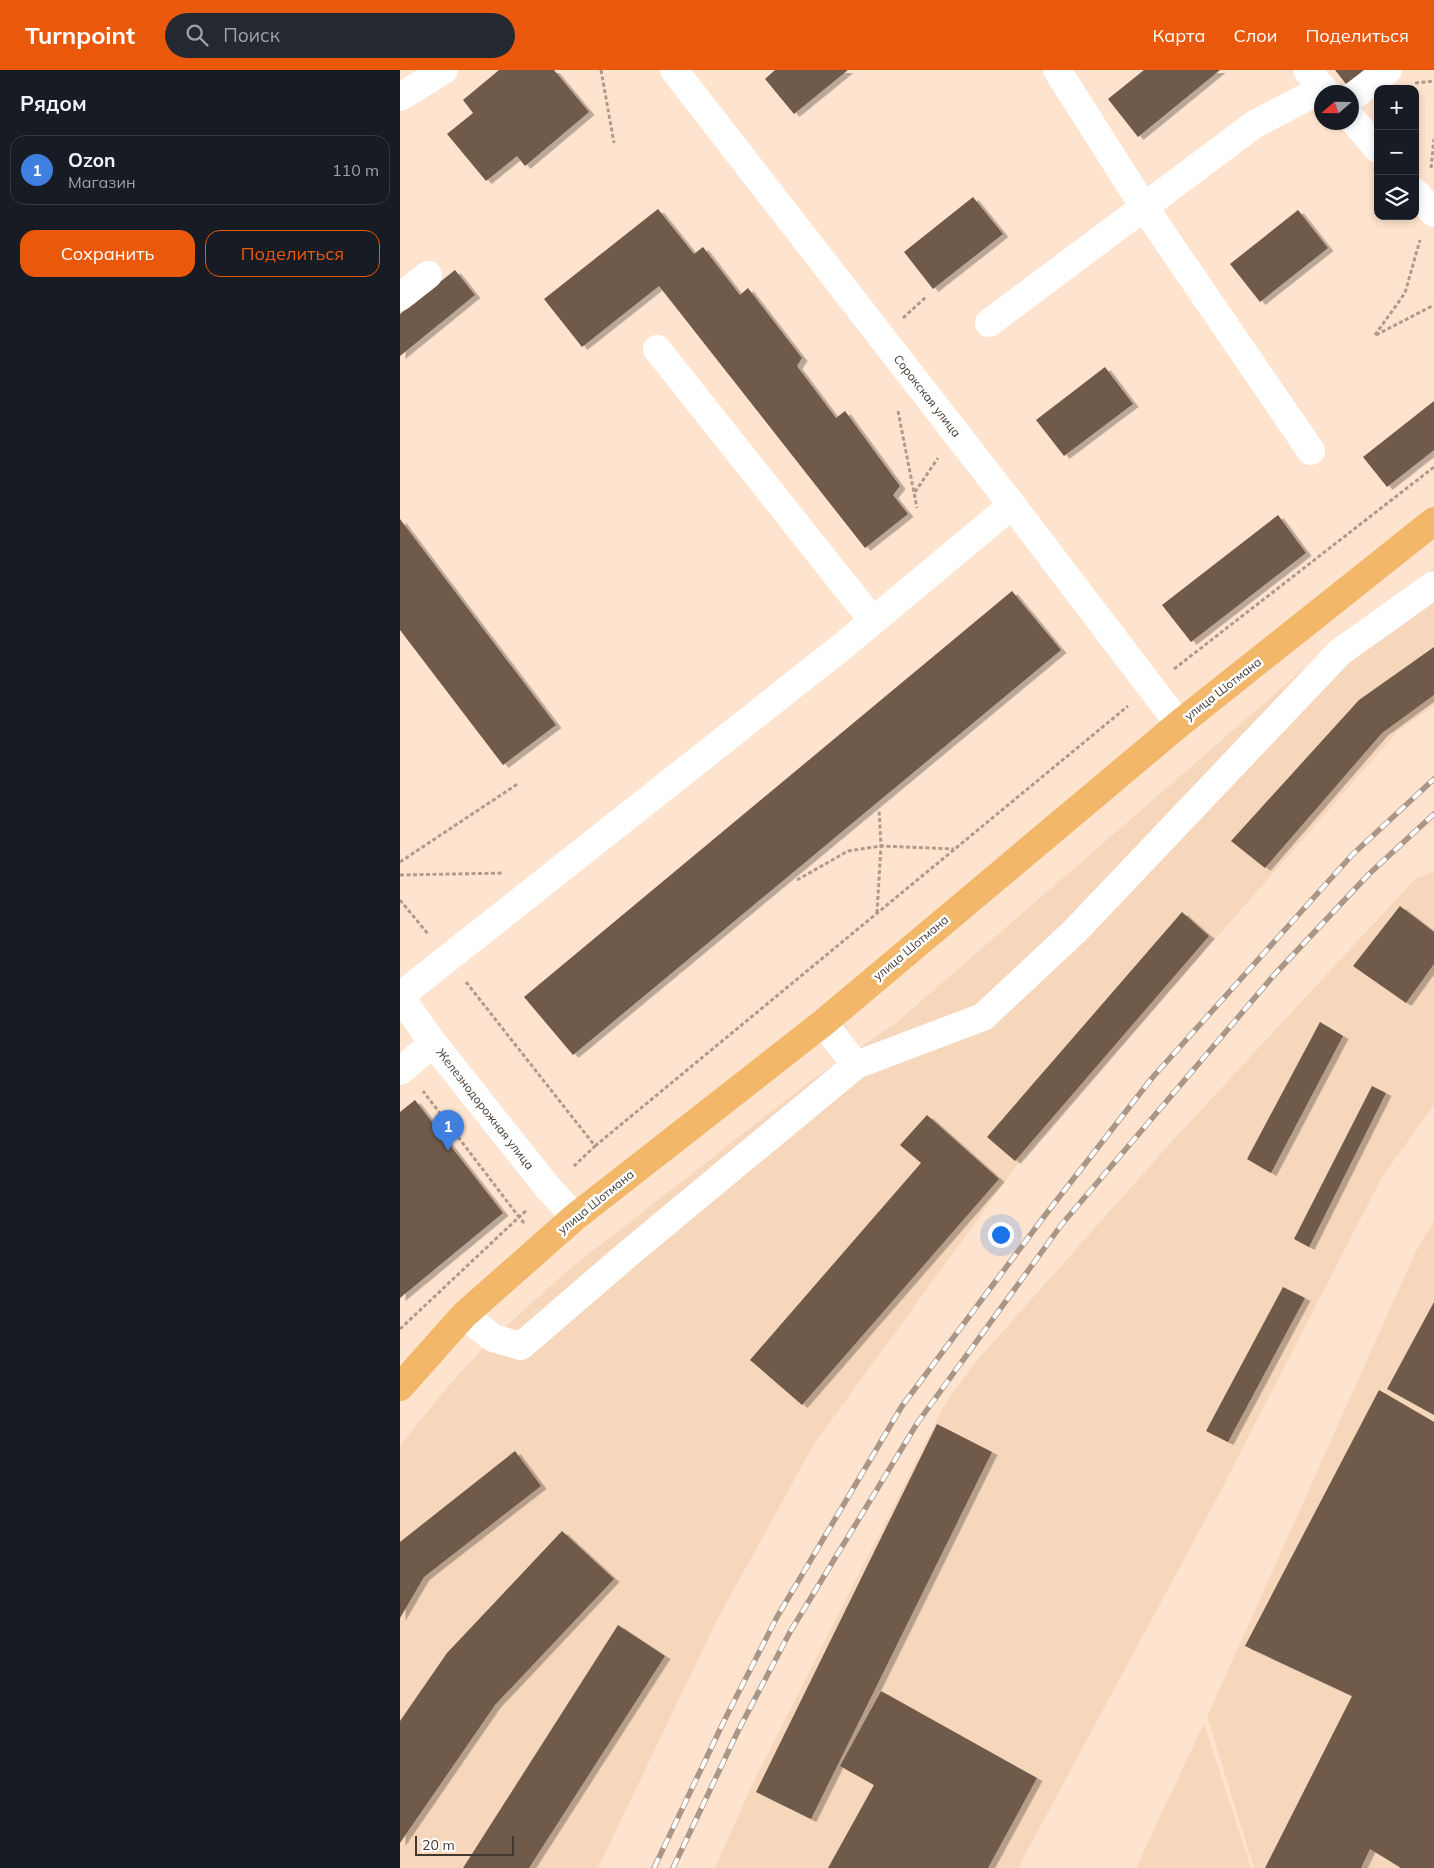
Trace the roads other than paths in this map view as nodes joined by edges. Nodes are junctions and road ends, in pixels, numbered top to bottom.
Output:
1 (444, 70) edge
2 (674, 70) edge
3 (1057, 70) edge
4 (1388, 70) edge
5 (1318, 84) edge
6 (1359, 92) edge
7 (400, 97) edge
8 (1359, 128) edge
9 (1374, 145) edge
10 (1144, 207) junction
11 (428, 276) dead end
12 (400, 297) edge
13 (989, 323) dead end
14 (657, 349) dead end
15 (1311, 451) dead end
16 (1012, 505) junction
17 (1434, 521) edge
18 (1434, 585) edge
19 (873, 622) junction
20 (1179, 724) junction
21 (400, 996) edge
22 (823, 1023) junction
23 (433, 1043) junction
24 (856, 1065) junction
25 (403, 1069) edge
26 (575, 1217) junction
27 (464, 1315) junction
28 (400, 1387) edge

1 - 7 street
2 - 16 street, Сорокская улица
3 - 10 street
4 - 6 street
5 - 10 street
8 - 9 street
10 - 13 street
10 - 15 street
11 - 12 street
14 - 19 street
16 - 19 street
16 - 20 street, Сорокская улица
17 - 20 main road, улица Шотмана
18 - 24 street
19 - 21 street
20 - 22 main road, улица Шотмана
21 - 23 street, Железнодорожная улица
22 - 24 street
22 - 26 main road, улица Шотмана
23 - 25 street
23 - 26 street, Железнодорожная улица
24 - 27 street
26 - 27 main road, улица Шотмана
27 - 28 main road, улица Шотмана

